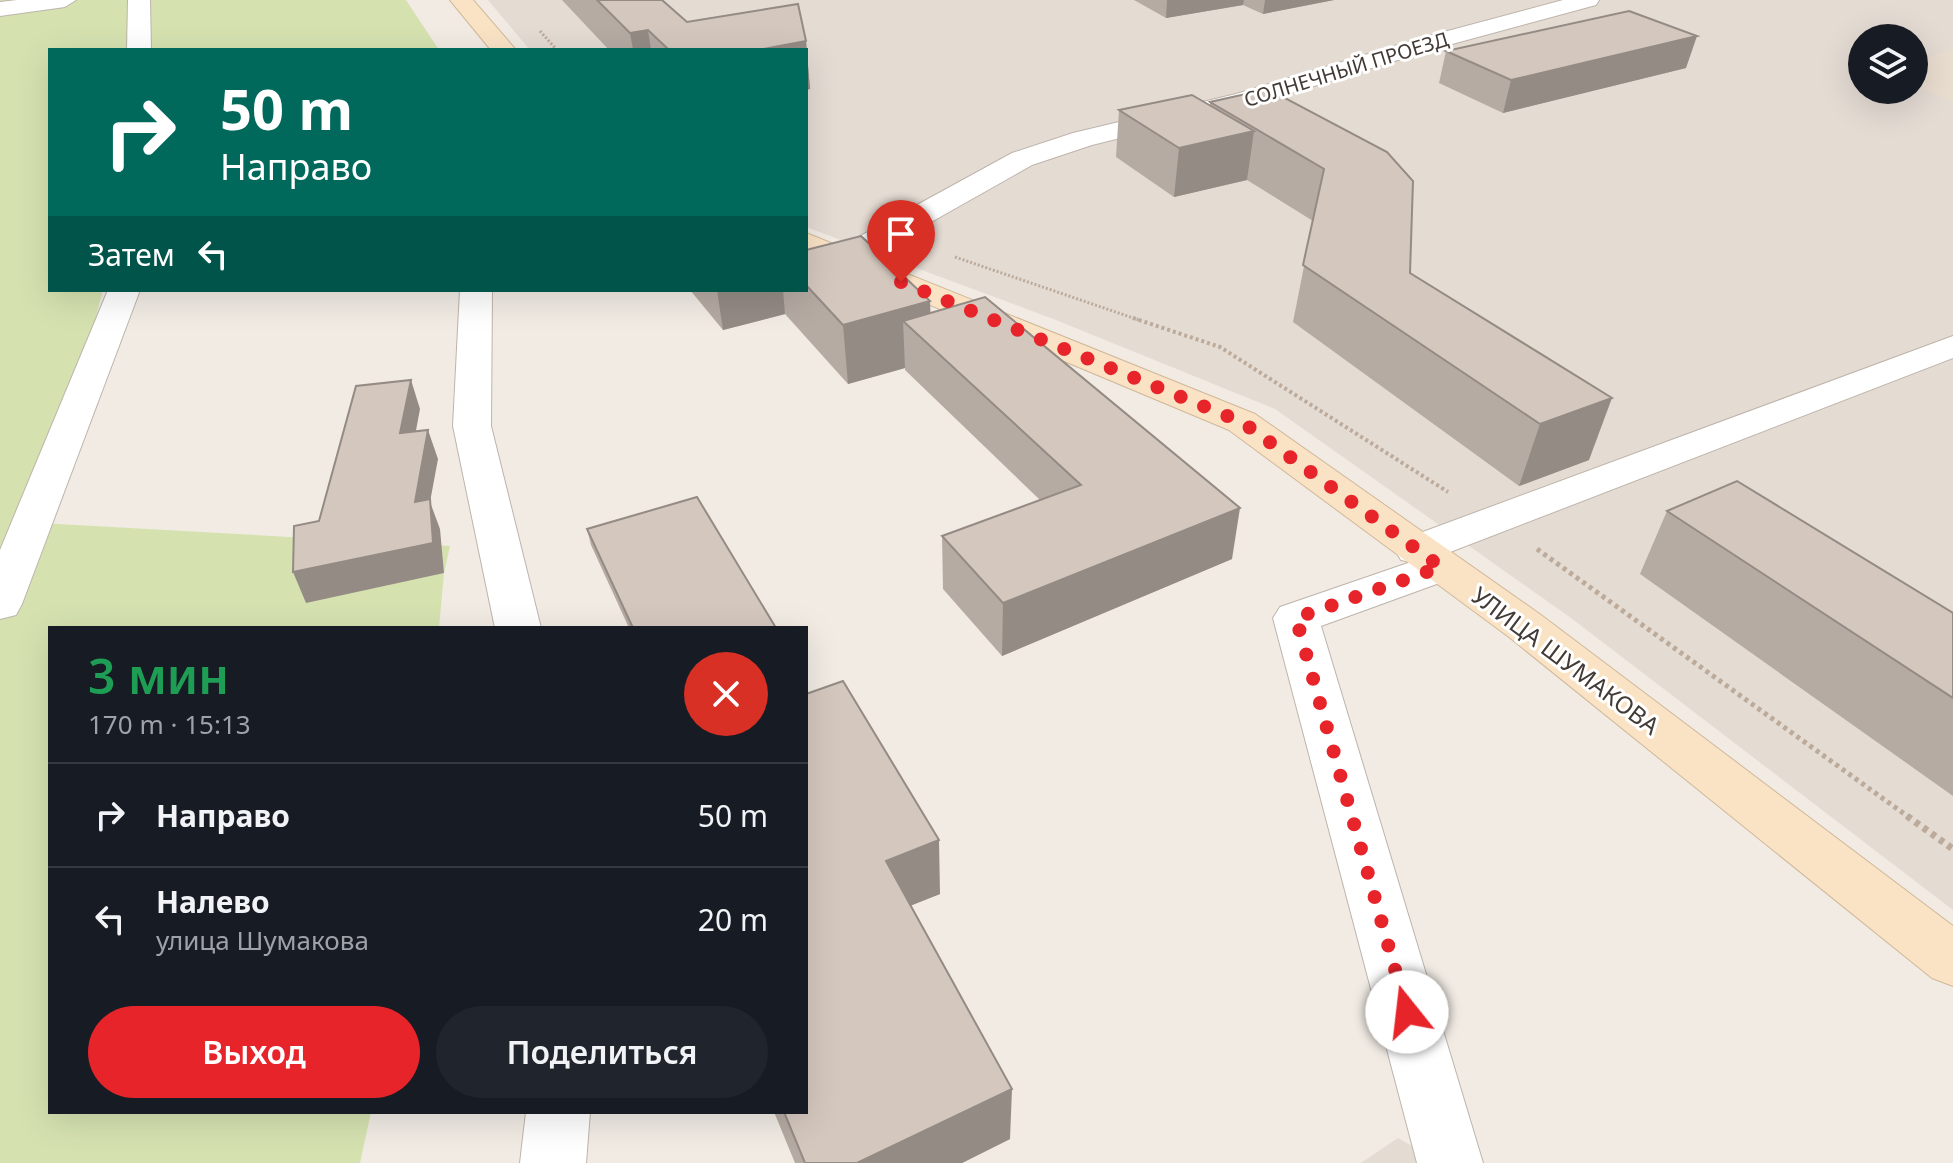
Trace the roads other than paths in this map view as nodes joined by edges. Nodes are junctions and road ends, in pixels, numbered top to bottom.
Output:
1 (65, 0) edge
2 (139, 0) edge
3 (461, 0) edge
4 (1588, 0) edge
5 (0, 9) edge
6 (139, 48) edge
7 (502, 48) edge
8 (825, 250) edge
9 (123, 292) edge
10 (476, 292) edge
11 (1953, 346) edge
12 (1429, 558) junction
13 (0, 604) edge
14 (518, 626) edge
15 (1953, 960) edge
16 (558, 1114) edge
17 (553, 1163) edge
18 (1450, 1163) edge

1 - 5 street
2 - 6 street
3 - 7 street
4 - 8 street, СОЛНЕЧНЫЙ ПРОЕЗД
8 - 12 street, УЛИЦА ШУМАКОВА
9 - 13 street
10 - 14 street
11 - 12 street
12 - 15 street, УЛИЦА ШУМАКОВА
12 - 18 street
16 - 17 street

